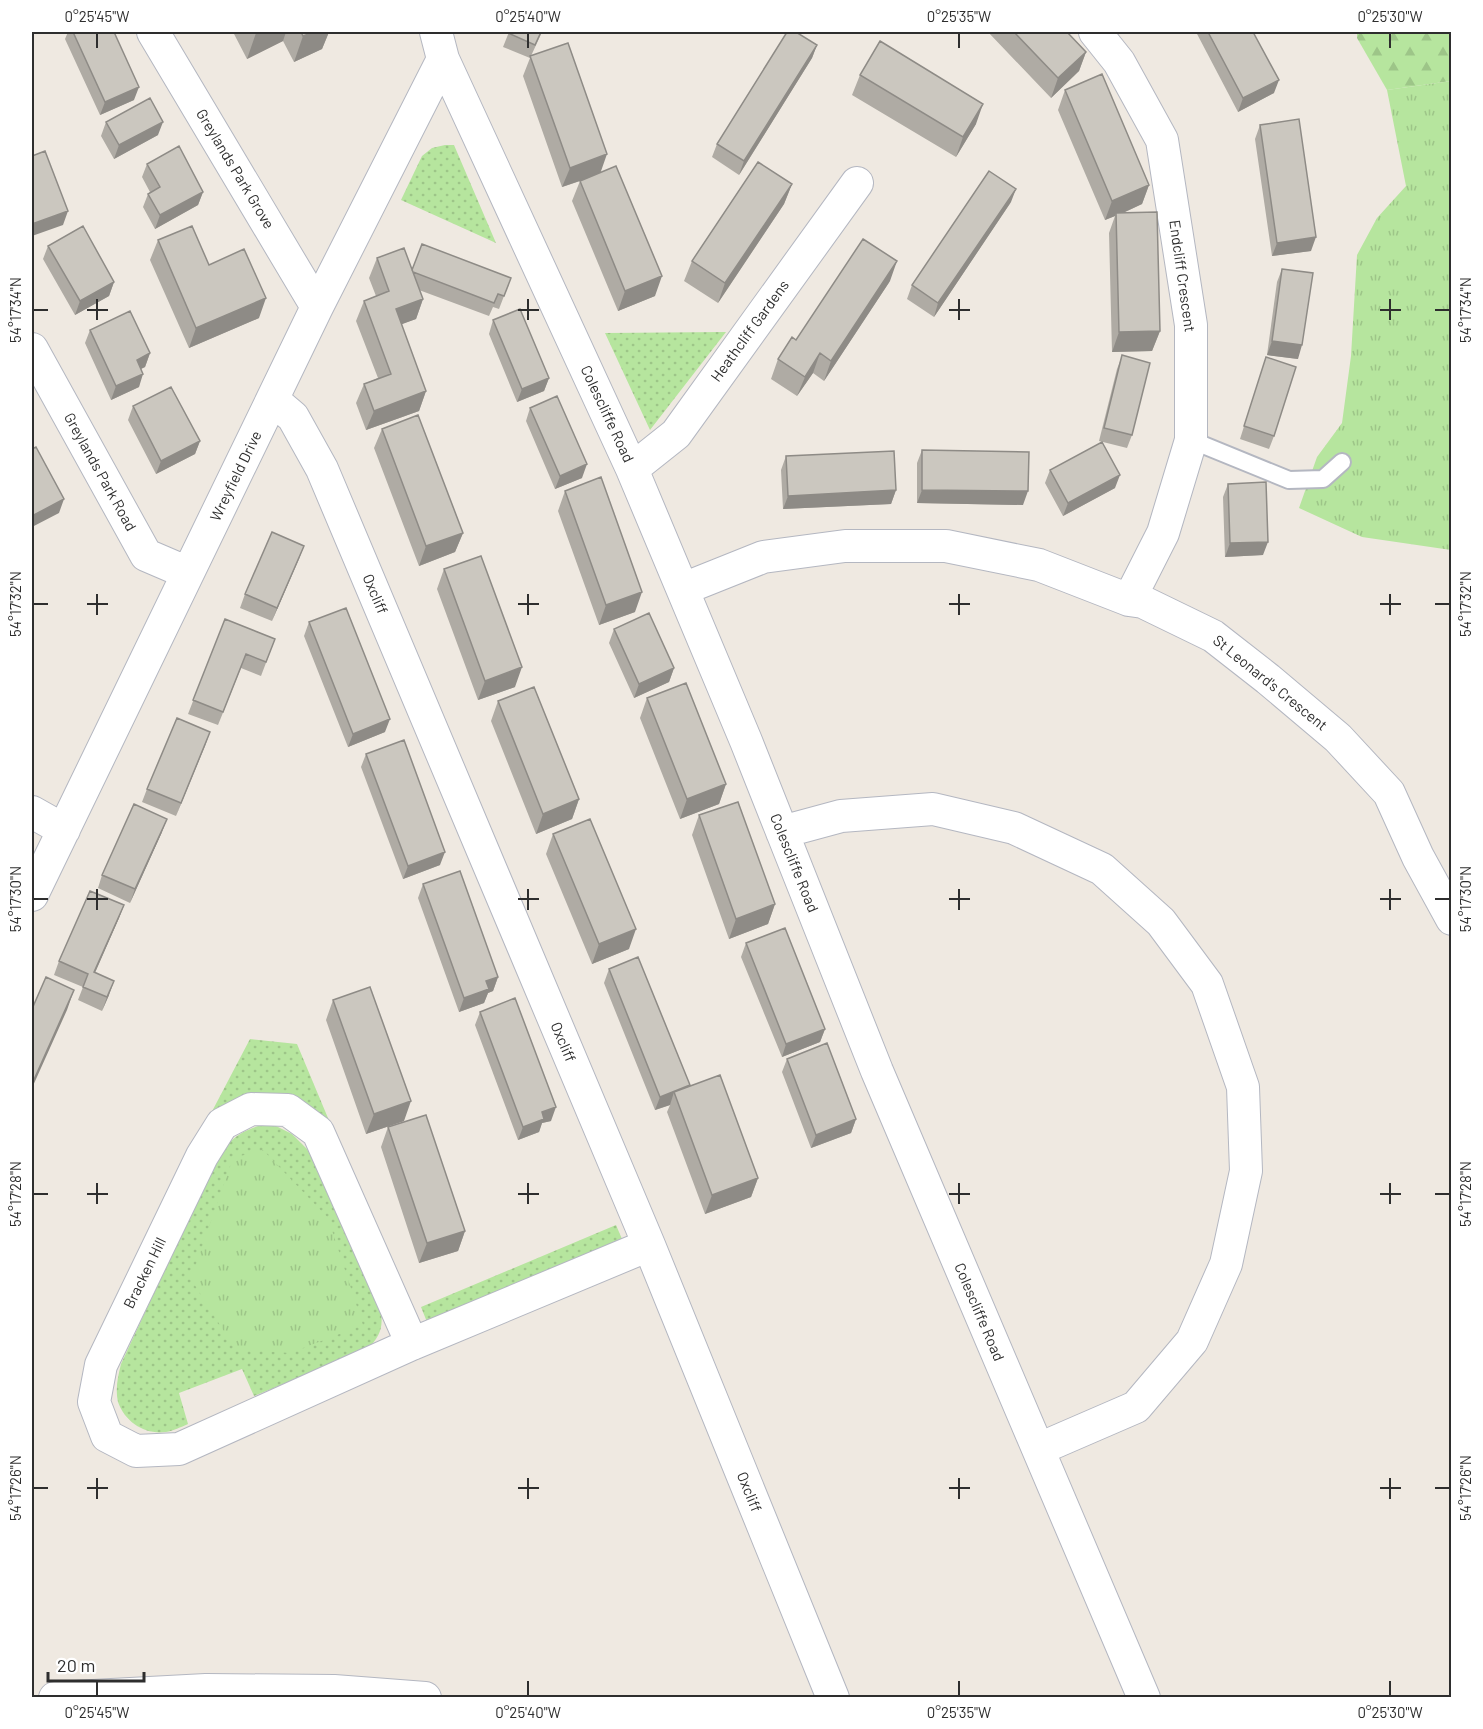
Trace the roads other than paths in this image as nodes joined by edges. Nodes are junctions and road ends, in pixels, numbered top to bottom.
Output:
1 (153, 32) edge
2 (1095, 32) edge
3 (439, 45) edge
4 (857, 183) dead end
5 (317, 307) junction
6 (32, 349) edge
7 (273, 400) junction
8 (1191, 440) junction
9 (1342, 462) dead end
10 (632, 469) junction
11 (188, 573) junction
12 (682, 588) junction
13 (1129, 600) junction
14 (32, 812) edge
15 (64, 830) junction
16 (782, 832) junction
17 (32, 895) edge
18 (1452, 919) edge
19 (649, 1245) junction
20 (412, 1344) junction
21 (1039, 1449) junction
22 (55, 1698) edge
23 (425, 1698) edge
24 (833, 1698) edge
25 (1144, 1698) edge

1 - 5 street, Greylands Park Grove
2 - 8 street, Endcliff Crescent
3 - 5 street, Wreyfield Drive
3 - 10 street, Colescliffe Road
4 - 10 street, Heathcliff Gardens
5 - 7 street, Wreyfield Drive
6 - 11 street, Greylands Park Road
7 - 11 street, Wreyfield Drive
7 - 19 street, Oxcliff
8 - 9 lane
8 - 13 street, Endcliff Crescent
10 - 12 street, Colescliffe Road
11 - 15 street, Wreyfield Drive
12 - 13 street, St Leonard's Crescent
12 - 16 street, Colescliffe Road
13 - 18 street, St Leonard's Crescent
14 - 15 street
15 - 17 street, Wreyfield Drive
16 - 21 street, Colescliffe Road
16 - 21 street
19 - 20 street, Bracken Hill
19 - 24 street, Oxcliff
20 - 20 street, Bracken Hill
21 - 25 street, Colescliffe Road
22 - 23 street

